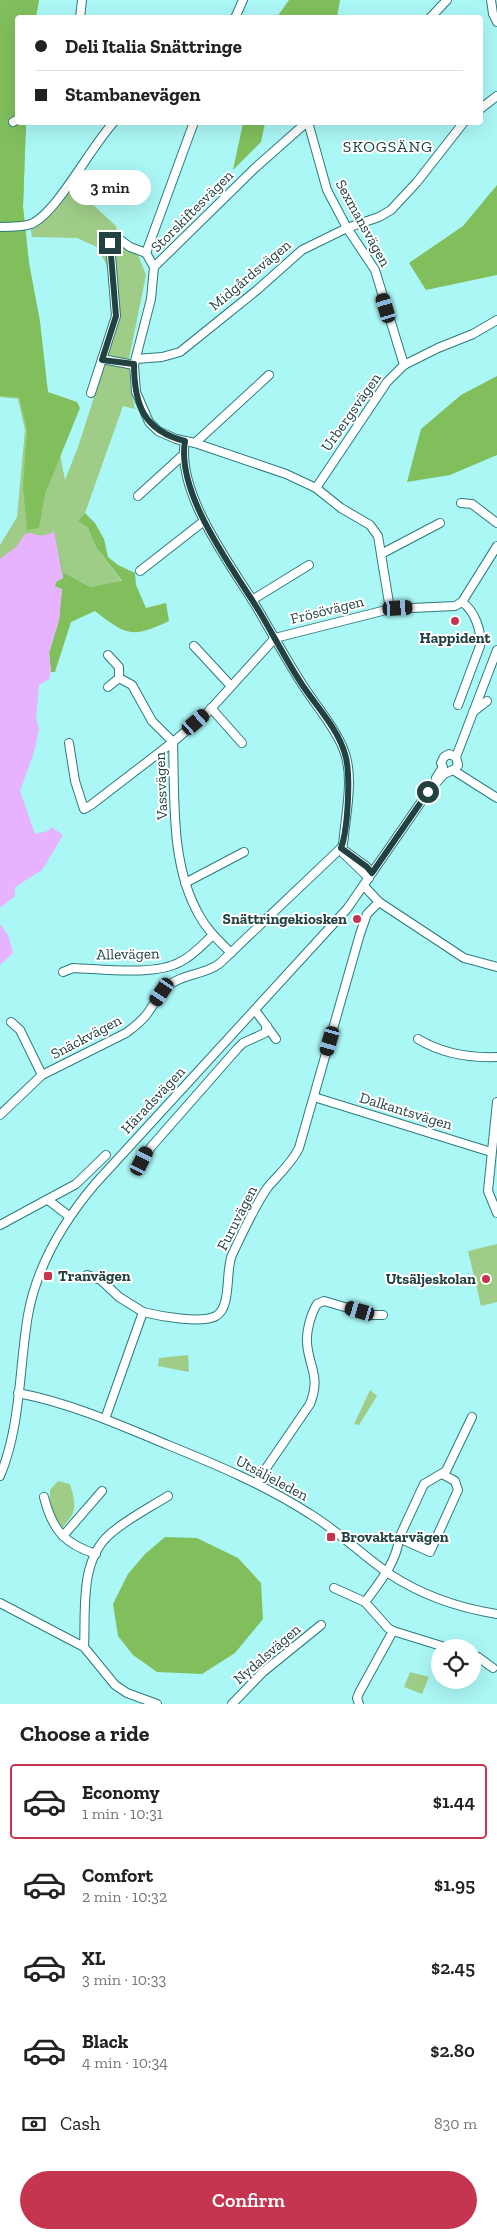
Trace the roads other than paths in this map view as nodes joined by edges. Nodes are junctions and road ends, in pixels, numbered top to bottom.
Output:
1 (82, 0) edge
2 (242, 0) edge
3 (491, 0) edge
4 (444, 1) edge
5 (80, 15) edge
6 (236, 15) edge
7 (432, 15) edge
8 (497, 22) edge
9 (497, 96) edge
10 (483, 107) edge
11 (111, 125) edge
12 (193, 125) edge
13 (304, 125) edge
14 (308, 125) edge
15 (462, 125) edge
16 (0, 227) edge
17 (346, 228) junction
18 (146, 254) junction
19 (154, 267) junction
20 (497, 320) edge
21 (102, 360) junction
22 (135, 362) junction
23 (404, 365) junction
24 (269, 375) dead end
25 (91, 393) dead end
26 (185, 441) junction
27 (195, 443) junction
28 (183, 455) junction
29 (316, 488) junction
30 (138, 496) dead end
31 (461, 503) dead end
32 (204, 521) junction
33 (440, 523) dead end
34 (497, 523) edge
35 (497, 546) edge
36 (381, 554) junction
37 (309, 565) dead end
38 (140, 571) dead end
39 (252, 600) junction
40 (462, 602) junction
41 (390, 609) junction
42 (275, 638) junction
43 (194, 646) dead end
44 (497, 650) edge
45 (108, 655) dead end
46 (489, 670) junction
47 (119, 678) junction
48 (493, 682) dead end
49 (231, 686) junction
50 (108, 687) dead end
51 (487, 701) dead end
52 (458, 705) dead end
53 (211, 708) junction
54 (473, 712) junction
55 (70, 742) dead end
56 (173, 742) junction
57 (242, 743) dead end
58 (452, 764) junction
59 (497, 798) edge
60 (341, 848) junction
61 (244, 852) dead end
62 (371, 876) junction
63 (185, 883) junction
64 (364, 886) junction
65 (379, 902) junction
66 (213, 935) junction
67 (231, 953) junction
68 (497, 967) edge
69 (63, 972) dead end
70 (255, 1010) junction
71 (11, 1022) dead end
72 (267, 1026) junction
73 (276, 1039) dead end
74 (418, 1040) dead end
75 (497, 1058) edge
76 (42, 1075) junction
77 (314, 1097) junction
78 (497, 1102) edge
79 (0, 1115) edge
80 (491, 1152) junction
81 (106, 1155) dead end
82 (142, 1161) dead end
83 (48, 1200) junction
84 (497, 1213) edge
85 (69, 1216) junction
86 (0, 1225) edge
87 (87, 1275) dead end
88 (143, 1312) junction
89 (383, 1315) dead end
90 (18, 1393) junction
91 (472, 1417) dead end
92 (105, 1419) junction
93 (442, 1474) junction
94 (0, 1476) edge
95 (256, 1483) junction
96 (102, 1491) dead end
97 (168, 1496) dead end
98 (44, 1497) dead end
99 (63, 1536) junction
100 (399, 1538) junction
101 (96, 1554) junction
102 (387, 1572) junction
103 (334, 1588) dead end
104 (365, 1602) junction
105 (0, 1603) edge
106 (497, 1614) edge
107 (321, 1625) dead end
108 (393, 1631) junction
109 (431, 1643) edge
110 (84, 1647) junction
111 (481, 1659) edge
112 (493, 1668) dead end
113 (158, 1704) edge
114 (232, 1704) edge
115 (359, 1704) edge

1 - 5 street
2 - 6 street
3 - 8 street
4 - 7 street
9 - 10 street
11 - 16 street
12 - 18 street
13 - 19 street, Storskiftesvägen
14 - 17 street, Sexmansvägen
15 - 17 street, Midgårdsvägen
17 - 22 street, Midgårdsvägen
17 - 23 street, Sexmansvägen
18 - 19 street
18 - 21 street
19 - 22 street, Storskiftesvägen
20 - 23 street, Urbergsvägen
21 - 22 street, Midgårdsvägen
21 - 25 street
22 - 26 street, Storskiftesvägen
23 - 29 street, Urbergsvägen
24 - 27 street
26 - 27 street, Storskiftesvägen
26 - 28 street
27 - 29 street, Storskiftesvägen
28 - 30 street
28 - 32 street
29 - 36 street, Storskiftesvägen
31 - 34 street
32 - 38 street
32 - 39 street
33 - 36 street
35 - 40 street
36 - 41 street
37 - 39 street
39 - 42 street
40 - 41 street, Frösövägen
40 - 52 street
41 - 42 street, Frösövägen
42 - 49 street, Frösövägen
42 - 60 street
43 - 49 street
44 - 46 street, Häradsvägen
45 - 47 street, Vassvägen
46 - 48 street
46 - 54 street, Häradsvägen
47 - 50 street
47 - 56 street, Vassvägen
49 - 53 street, Frösövägen
51 - 54 street
53 - 56 street, Frösövägen
53 - 57 street
54 - 58 street, Häradsvägen
55 - 56 street, Frösövägen
56 - 63 street, Vassvägen
58 - 59 street
58 - 62 street, Häradsvägen
60 - 62 street
60 - 67 street, Snäckvägen
61 - 63 street
62 - 64 street, Häradsvägen
63 - 66 street, Vassvägen
64 - 65 street
64 - 70 street, Häradsvägen
65 - 68 street
65 - 77 street, Furuvägen
66 - 67 street, Vassvägen
66 - 69 street, Allevägen
67 - 76 street, Snäckvägen
70 - 72 street
70 - 85 street, Häradsvägen
71 - 76 street
72 - 73 street
72 - 82 street, Häradsvägen
74 - 75 street
76 - 79 street, Snäckvägen
77 - 80 street, Dalkantsvägen
77 - 88 street, Furuvägen
78 - 80 street
80 - 84 street
81 - 83 street
83 - 85 street
83 - 86 street
85 - 90 street, Häradsvägen
87 - 88 street, Furuvägen
88 - 92 street
89 - 95 street
90 - 92 street, Utsäljeleden
90 - 94 street, Häradsvägen
91 - 93 street
92 - 95 street, Utsäljeleden
93 - 100 street
93 - 100 street
95 - 102 street, Utsäljeleden
96 - 99 street
97 - 101 street
98 - 99 street
99 - 101 street
100 - 102 street
101 - 110 street
102 - 104 street
102 - 106 street, Utsäljeleden
103 - 104 street
104 - 108 street
105 - 110 street
107 - 114 street, Nydalsvägen
108 - 109 street
108 - 115 street
110 - 113 street
111 - 112 street

